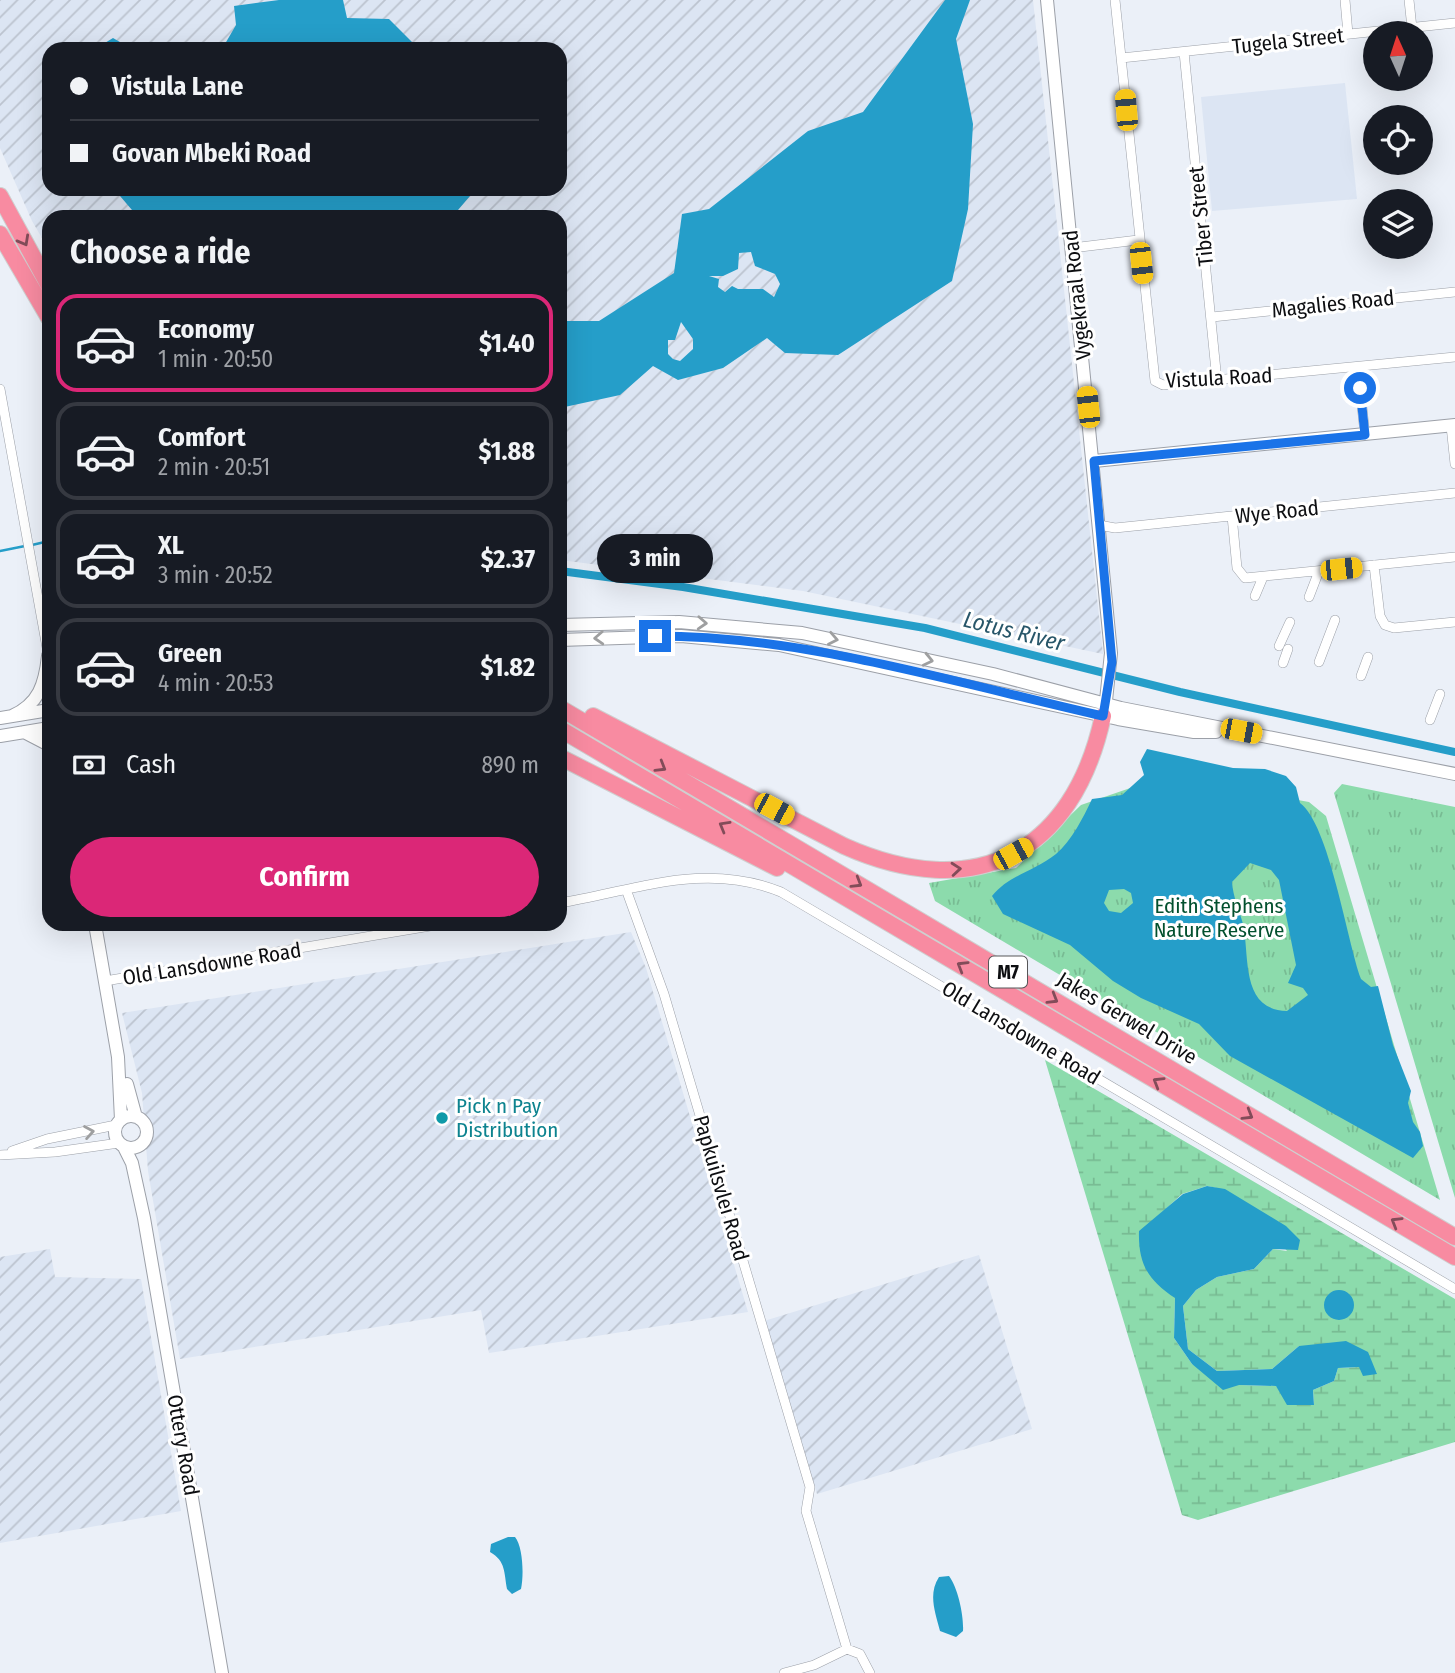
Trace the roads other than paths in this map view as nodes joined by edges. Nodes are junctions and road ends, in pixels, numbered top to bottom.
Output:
1 (1047, 0) edge
2 (1115, 0) edge
3 (1345, 0) edge
4 (1409, 0) edge
5 (1411, 21) edge
6 (1455, 23) edge
7 (1433, 25) edge
8 (1363, 32) edge
9 (1348, 34) junction
10 (1184, 52) junction
11 (1121, 58) junction
12 (0, 196) edge
13 (0, 234) edge
14 (1138, 240) junction
15 (1072, 248) junction
16 (42, 273) edge
17 (1455, 292) edge
18 (42, 306) edge
19 (1212, 317) junction
20 (1455, 357) edge
21 (1358, 368) junction
22 (1217, 381) junction
23 (0, 389) edge
24 (1453, 425) edge
25 (1365, 435) junction
26 (1094, 461) junction
27 (1455, 464) edge
28 (1455, 494) edge
29 (1232, 516) junction
30 (1099, 525) junction
31 (1455, 557) edge
32 (1374, 565) junction
33 (1319, 571) junction
34 (1263, 577) junction
35 (1255, 596) dead end
36 (1309, 597) dead end
37 (1335, 620) dead end
38 (42, 622) edge
39 (1290, 622) dead end
40 (1455, 622) edge
41 (567, 625) edge
42 (567, 640) edge
43 (1368, 657) dead end
44 (1319, 662) dead end
45 (1283, 663) dead end
46 (1361, 676) dead end
47 (42, 688) edge
48 (1440, 694) dead end
49 (567, 703) edge
50 (1105, 710) junction
51 (42, 711) edge
52 (567, 712) edge
53 (6, 717) edge
54 (1430, 720) dead end
55 (42, 729) edge
56 (24, 732) junction
57 (567, 733) edge
58 (0, 736) edge
59 (42, 741) edge
60 (567, 761) edge
61 (1455, 774) edge
62 (627, 892) junction
63 (567, 903) edge
64 (898, 928) junction
65 (96, 931) edge
66 (401, 931) edge
67 (105, 981) junction
68 (118, 1057) junction
69 (136, 1117) junction
70 (118, 1123) junction
71 (143, 1143) junction
72 (121, 1145) junction
73 (0, 1155) edge
74 (144, 1218) junction
75 (1455, 1237) edge
76 (1455, 1257) edge
77 (1455, 1289) edge
78 (847, 1649) junction
79 (222, 1673) edge
80 (784, 1673) edge
81 (870, 1673) edge

1 - 15 street, Vygekraal Road
2 - 11 street, Vistula Road
3 - 9 street
4 - 5 street
6 - 7 street, Tugela Street
8 - 9 street, Tugela Street
9 - 10 street, Tugela Street
10 - 11 street, Tugela Street
10 - 19 street, Tiber Street
11 - 14 street, Vistula Road
12 -> 16 highway
13 - 18 highway
14 - 15 street
14 - 22 street, Vistula Road
15 - 26 street, Vygekraal Road
17 - 19 street, Magalies Road
19 - 22 street, Tiber Street
20 - 21 street, Vistula Road
21 - 22 street, Vistula Road
21 - 25 street
23 - 38 street
24 - 25 street
24 - 27 street
25 - 26 street
26 - 30 street, Vygekraal Road
28 - 29 street, Wye Road
29 - 30 street, Wye Road
29 - 34 street
30 - 50 street, Vygekraal Road
31 - 32 street
32 - 33 street
32 - 40 street
33 - 34 street
33 - 36 street
34 - 35 street
37 - 44 street
39 - 45 street
41 -> 50 street
50 -> 42 street
43 - 46 street
47 - 53 street
48 - 54 street
49 -> 50 highway
50 - 61 street
51 - 53 street
52 -> 75 highway, Jakes Gerwel Drive / M7
55 - 56 street
56 - 58 street
56 - 59 street
64 -> 57 highway, Jakes Gerwel Drive / M7
60 - 64 highway
62 - 63 street, Old Lansdowne Road
62 - 77 street, Old Lansdowne Road
62 - 78 street, Papkuilsvlei Road
76 -> 64 highway, Jakes Gerwel Drive / M7
65 - 67 street
66 - 67 street, Old Lansdowne Road
67 - 68 street
68 - 69 street
68 - 70 street
69 - 70 street
69 - 71 street
70 - 72 street
73 -> 70 street
71 - 72 street
71 - 74 street, Ottery Road
72 - 73 street
72 - 74 street, Ottery Road
74 - 79 street, Ottery Road
78 - 80 street
78 - 81 street

